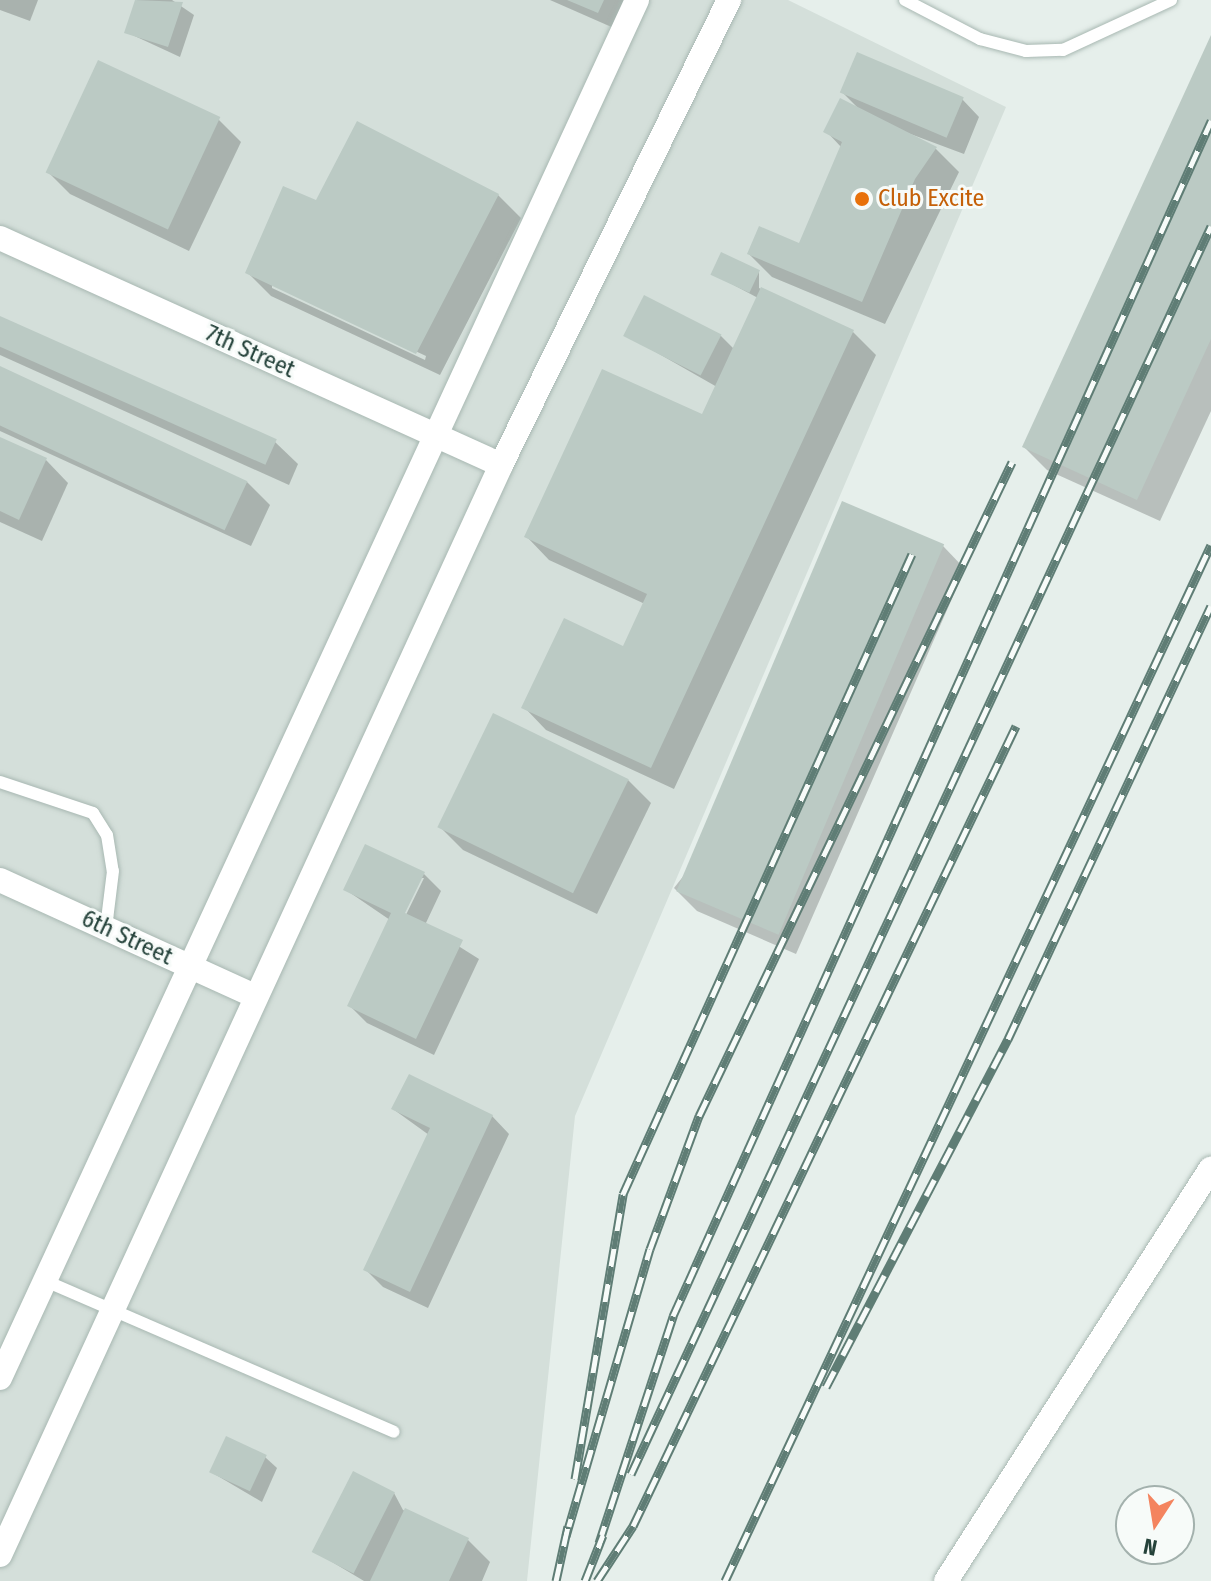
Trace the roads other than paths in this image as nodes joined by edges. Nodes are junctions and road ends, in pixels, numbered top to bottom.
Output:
1 (637, 0) edge
2 (729, 0) edge
3 (905, 0) edge
4 (1171, 0) edge
5 (0, 238) edge
6 (435, 436) junction
7 (501, 465) junction
8 (0, 782) edge
9 (0, 880) edge
10 (106, 928) junction
11 (191, 967) junction
12 (254, 996) junction
13 (1211, 1169) edge
14 (43, 1280) junction
15 (114, 1308) junction
16 (0, 1378) edge
17 (394, 1432) dead end
18 (0, 1555) edge
19 (946, 1581) edge

1 - 6 street
2 - 7 street
3 - 4 lane
5 - 6 street, 7th Street
6 - 7 street, 7th Street
6 - 11 street
7 - 12 street
8 - 10 lane
9 - 10 street, 6th Street
10 - 11 street, 6th Street
11 - 12 street, 6th Street
11 - 14 street
12 - 15 street
13 - 19 street
14 - 15 lane
14 - 16 street
15 - 17 lane
15 - 18 street

